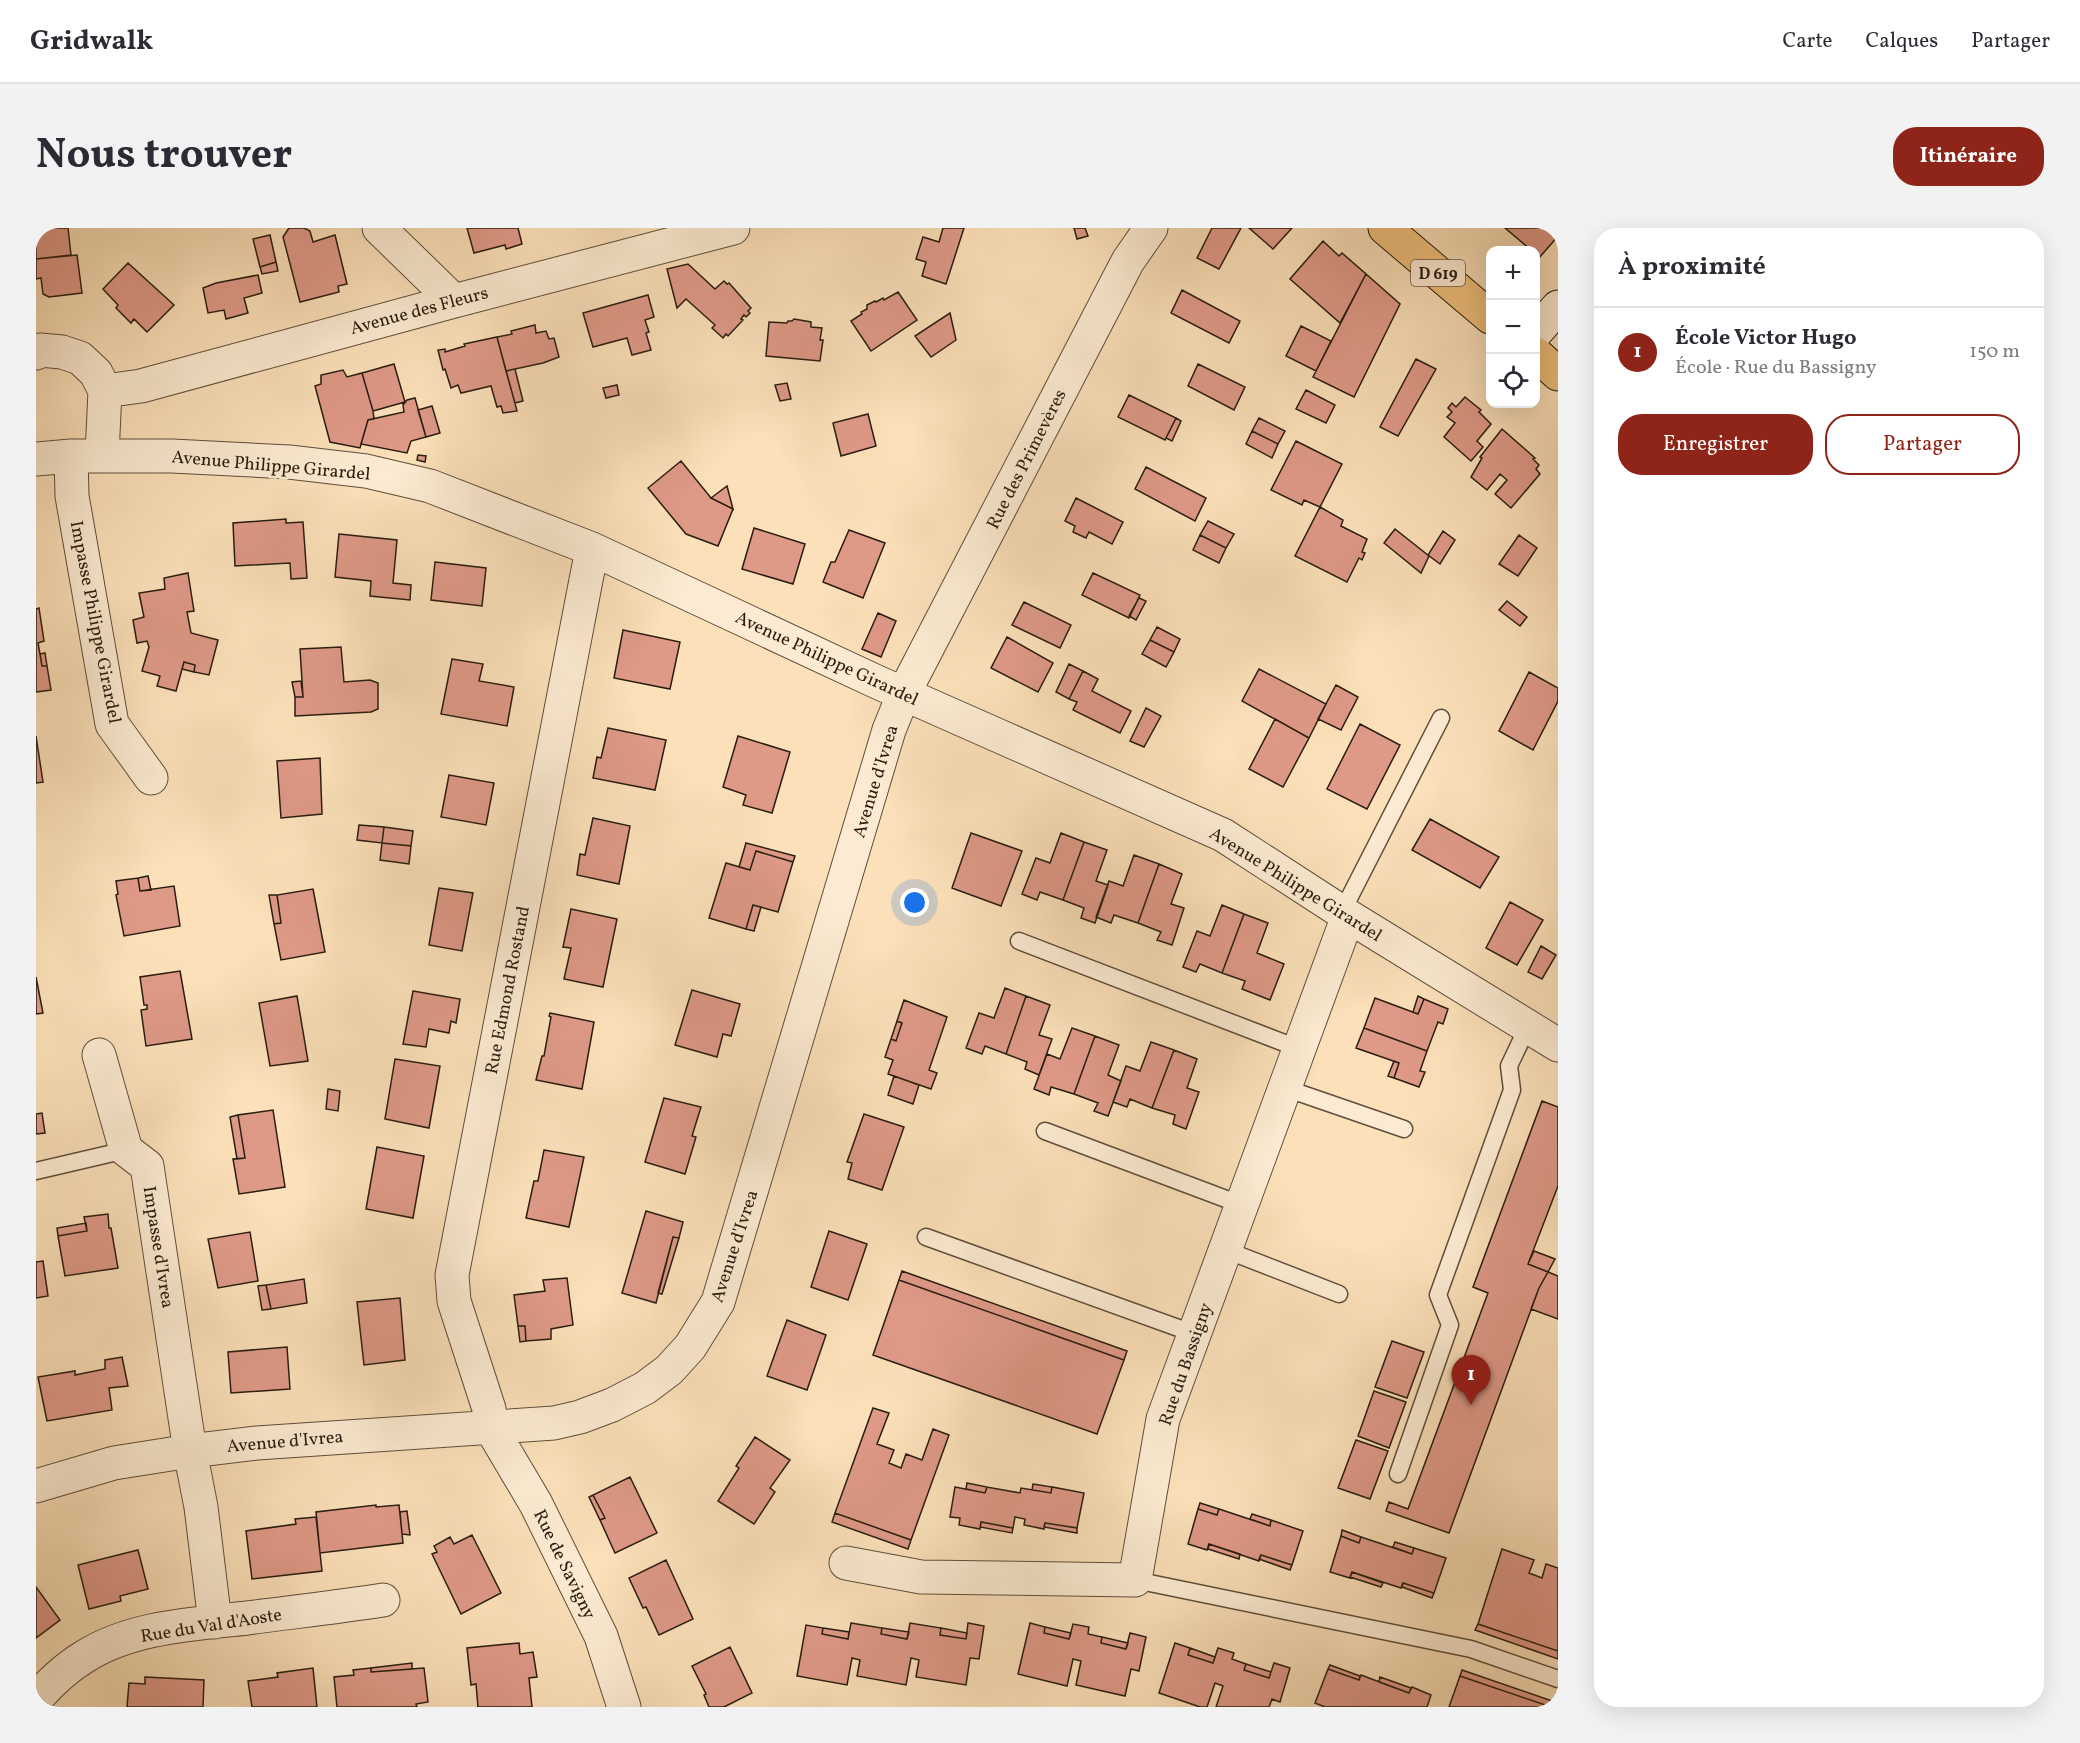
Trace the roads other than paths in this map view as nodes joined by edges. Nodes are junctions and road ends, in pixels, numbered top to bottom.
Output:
1 (380, 228) edge
2 (733, 228) edge
3 (1151, 228) edge
4 (1385, 228) edge
5 (454, 301) junction
6 (1558, 307) edge
7 (1486, 312) edge
8 (1540, 327) edge
9 (37, 350) edge
10 (1540, 358) edge
11 (1558, 374) edge
12 (105, 391) junction
13 (86, 456) junction
14 (36, 459) edge
15 (592, 549) junction
16 (904, 693) junction
17 (1441, 718) dead end
18 (151, 778) dead end
19 (1345, 914) junction
20 (1019, 941) dead end
21 (1528, 1026) junction
22 (1558, 1045) edge
23 (1300, 1048) junction
24 (99, 1055) dead end
25 (1285, 1088) junction
26 (1404, 1129) dead end
27 (1045, 1131) dead end
28 (126, 1150) junction
29 (36, 1171) edge
30 (1242, 1205) junction
31 (926, 1237) dead end
32 (1226, 1250) junction
33 (1339, 1294) dead end
34 (1195, 1334) junction
35 (491, 1428) junction
36 (190, 1451) junction
37 (1398, 1474) dead end
38 (36, 1486) edge
39 (846, 1563) dead end
40 (1135, 1580) junction
41 (383, 1600) dead end
42 (215, 1622) junction
43 (1558, 1679) edge
44 (36, 1699) edge
45 (624, 1707) edge

1 - 5 street
2 - 5 street, Avenue des Fleurs
3 - 16 street, Rue des Primevères
4 - 7 main road, D 619
5 - 12 street, Avenue des Fleurs
6 - 8 street
9 - 12 street
10 - 11 main road
12 - 13 street, Impasse Philippe Girardel
13 - 14 street, Avenue Philippe Girardel
13 - 15 street, Avenue Philippe Girardel
13 - 18 street, Impasse Philippe Girardel
15 - 16 street, Avenue Philippe Girardel
15 - 35 street, Rue Edmond Rostand
16 - 19 street, Avenue Philippe Girardel
16 - 35 street, Avenue d'Ivrea
17 - 19 lane
19 - 21 street, Avenue Philippe Girardel
19 - 23 street, Rue du Bassigny
20 - 23 lane
21 - 22 street, Avenue Philippe Girardel
21 - 37 lane
23 - 25 street, Rue du Bassigny
24 - 28 street
25 - 26 lane
25 - 30 street, Rue du Bassigny
27 - 30 lane
28 - 29 lane
28 - 36 street, Impasse d'Ivrea
30 - 32 street, Rue du Bassigny
31 - 34 lane
32 - 33 lane
32 - 34 street, Rue du Bassigny
34 - 40 street, Rue du Bassigny
35 - 36 street, Avenue d'Ivrea
35 - 45 street, Rue de Savigny
36 - 38 street, Avenue d'Ivrea
36 - 42 street, Impasse d'Ivrea
39 - 40 street
40 - 43 lane
41 - 42 street, Rue du Val d'Aoste
42 - 44 street, Rue du Val d'Aoste

